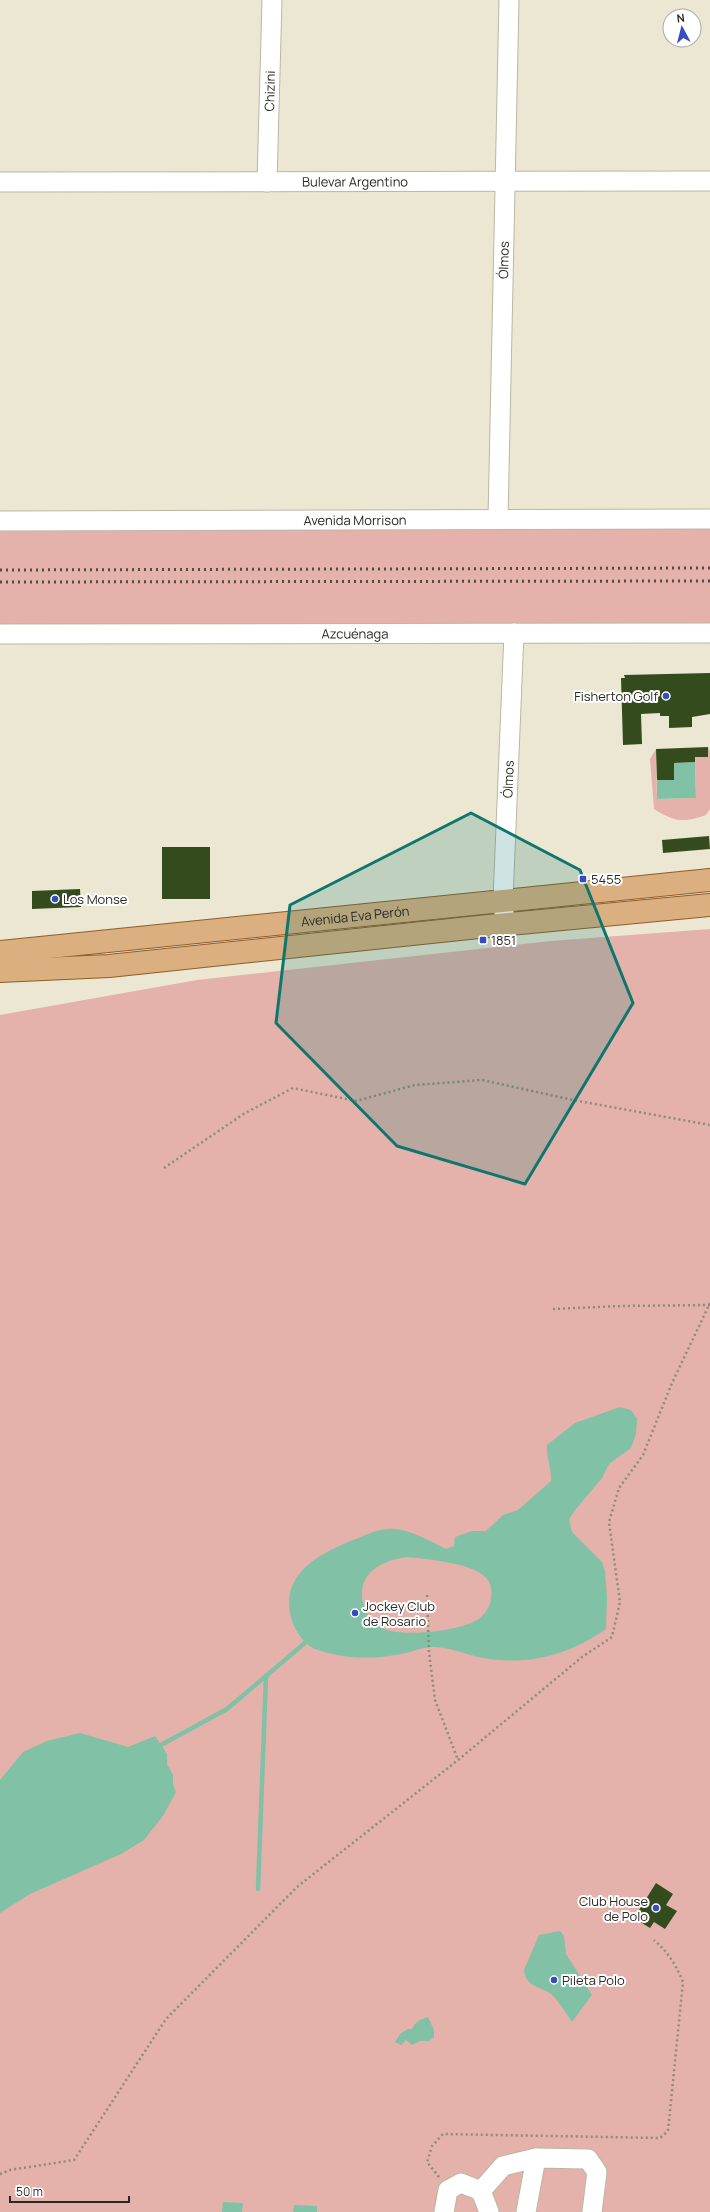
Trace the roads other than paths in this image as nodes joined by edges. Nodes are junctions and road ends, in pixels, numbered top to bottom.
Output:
1 (272, 0) edge
2 (509, 0) edge
3 (505, 181) junction
4 (710, 181) edge
5 (0, 182) edge
6 (267, 182) junction
7 (498, 519) junction
8 (710, 519) edge
9 (0, 522) edge
10 (514, 633) junction
11 (710, 633) edge
12 (0, 634) edge
13 (710, 880) edge
14 (503, 900) junction
15 (710, 905) edge
16 (505, 925) junction
17 (0, 952) edge
18 (0, 971) edge
19 (536, 2158) junction
20 (481, 2191) junction
21 (444, 2212) edge
22 (489, 2212) edge
23 (526, 2212) edge
24 (592, 2212) edge

1 - 6 street, Chizini
2 - 3 street, Ólmos
3 - 4 street, Bulevar Argentino
3 - 6 street, Bulevar Argentino
3 - 7 street, Ólmos
5 - 6 street, Bulevar Argentino
7 - 8 street, Avenida Morrison
7 - 9 street, Avenida Morrison
10 - 11 street, Azcuénaga
10 - 12 street, Azcuénaga
10 - 14 street, Ólmos
13 - 14 main road, Avenida Eva Perón
14 - 16 street, Ólmos
14 - 17 main road, Avenida Eva Perón
15 - 16 main road, Avenida Eva Perón
16 - 18 main road, Avenida Eva Perón
19 - 20 street
19 - 23 street
19 - 24 street
20 - 21 street
20 - 22 street

